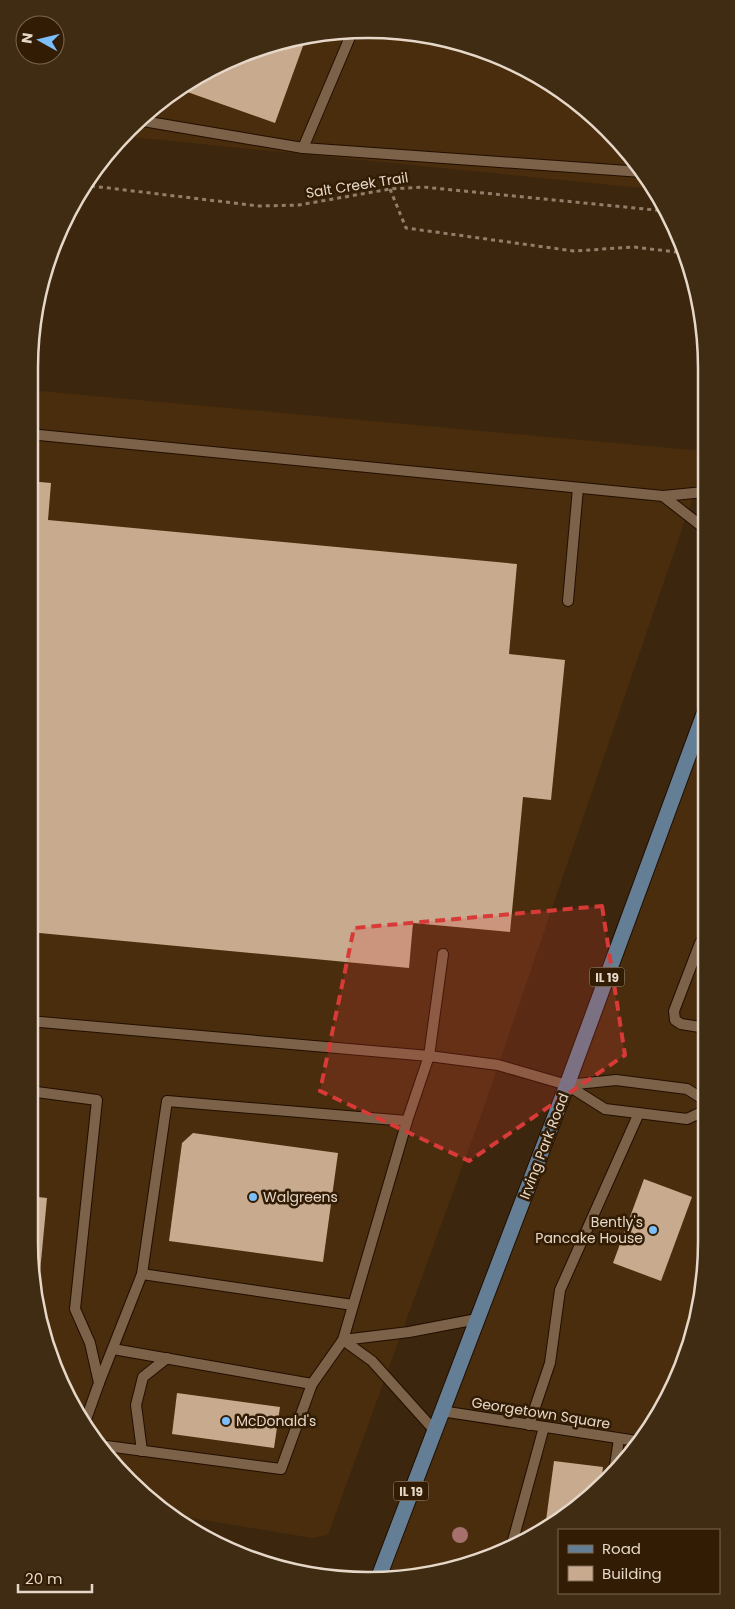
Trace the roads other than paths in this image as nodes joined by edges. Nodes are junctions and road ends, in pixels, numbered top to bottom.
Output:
1 (350, 38) edge
2 (147, 122) edge
3 (303, 148) junction
4 (632, 171) edge
5 (38, 435) edge
6 (578, 488) junction
7 (698, 493) edge
8 (663, 496) junction
9 (698, 523) edge
10 (568, 601) dead end
11 (698, 728) edge
12 (698, 948) edge
13 (443, 954) dead end
14 (38, 1022) edge
15 (698, 1027) edge
16 (429, 1056) junction
17 (568, 1085) junction
18 (38, 1092) edge
19 (698, 1096) edge
20 (639, 1113) junction
21 (698, 1113) edge
22 (407, 1121) junction
23 (142, 1274) junction
24 (353, 1306) junction
25 (477, 1319) junction
26 (343, 1340) junction
27 (113, 1349) junction
28 (167, 1358) junction
29 (100, 1383) junction
30 (312, 1384) junction
31 (441, 1411) junction
32 (88, 1416) edge
33 (529, 1425) junction
34 (544, 1427) junction
35 (434, 1430) junction
36 (619, 1439) junction
37 (630, 1440) edge
38 (109, 1446) edge
39 (142, 1451) junction
40 (616, 1459) edge
41 (514, 1536) edge
42 (381, 1571) edge

1 - 3 lane
2 - 3 lane
3 - 4 lane
5 - 6 lane
6 - 8 lane
6 - 10 lane
7 - 8 lane
8 - 9 lane
11 - 17 main road, Irving Park Road / IL 19
12 - 15 lane
13 - 16 lane
14 - 16 lane
16 - 17 lane
16 - 22 lane
17 - 19 lane
17 - 20 lane
17 - 25 main road, Irving Park Road / IL 19
18 - 29 lane
20 - 21 lane
20 - 33 lane
22 - 23 lane
22 - 24 lane
23 - 24 lane
23 - 27 lane
24 - 26 lane
25 - 26 lane
25 - 31 main road, Irving Park Road / IL 19
26 - 30 lane
26 - 35 lane
27 - 28 lane
27 - 29 lane
28 - 30 lane
28 - 39 lane
29 - 32 lane
30 - 39 lane
31 - 33 lane, Georgetown Square
31 - 35 main road, Irving Park Road / IL 19
33 - 34 lane, Georgetown Square
34 - 36 lane, Georgetown Square
34 - 41 lane
35 - 42 main road, Irving Park Road / IL 19
36 - 37 lane, Georgetown Square
36 - 40 lane
38 - 39 lane

